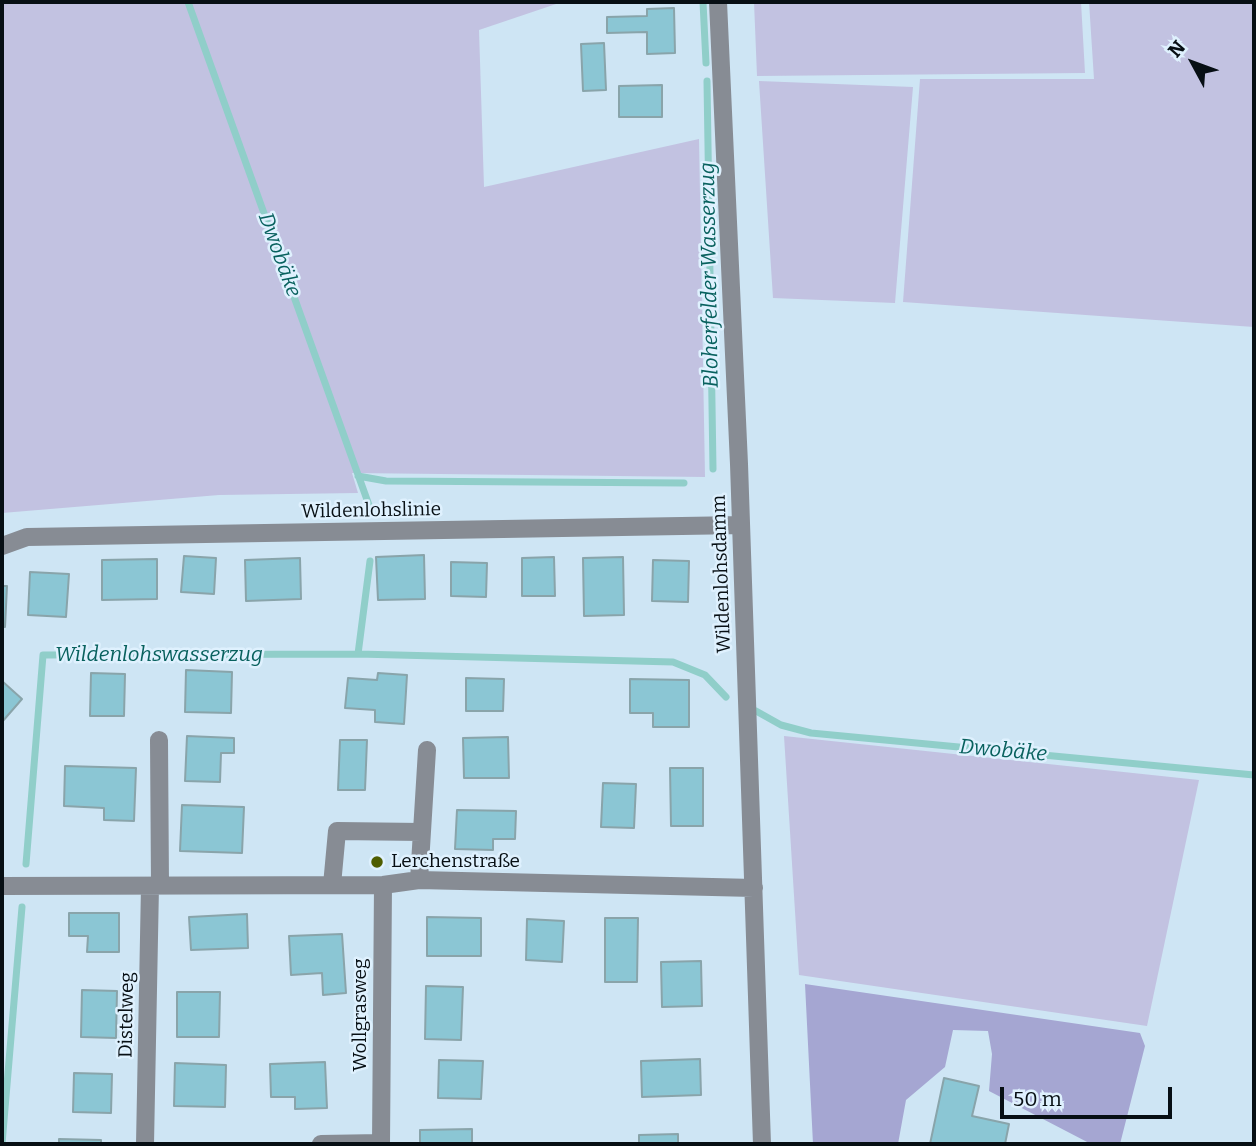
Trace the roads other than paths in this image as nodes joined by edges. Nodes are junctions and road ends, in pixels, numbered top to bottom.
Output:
1 (718, 2) edge
2 (741, 525) junction
3 (2, 546) edge
4 (159, 740) dead end
5 (427, 750) dead end
6 (422, 832) junction
7 (419, 880) junction
8 (332, 885) junction
9 (2, 886) edge
10 (155, 886) junction
11 (383, 886) junction
12 (754, 888) junction
13 (381, 1143) edge
14 (145, 1144) edge
15 (321, 1144) edge
16 (762, 1144) edge

1 - 2 street, Wildenlohsdamm
2 - 3 street, Wildenlohslinie
2 - 12 street, Wildenlohsdamm
4 - 10 street
5 - 6 street
6 - 7 street
6 - 8 street
7 - 11 street
7 - 12 street
8 - 10 street
8 - 11 street
9 - 10 street
10 - 14 street, Distelweg
11 - 13 street, Wollgrasweg
12 - 16 street, Wildenlohsdamm
13 - 15 street

